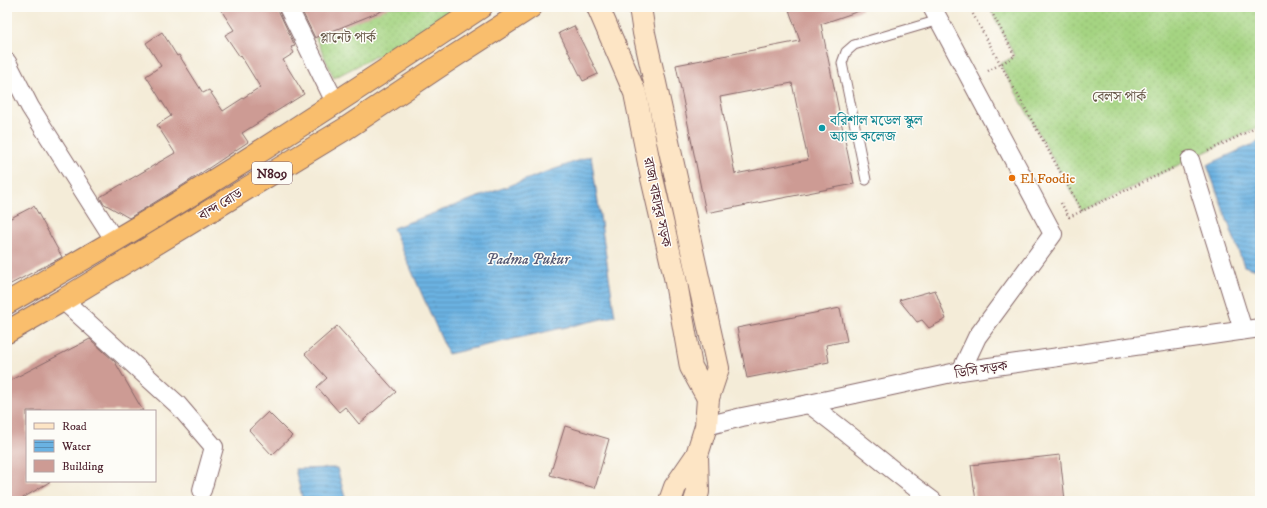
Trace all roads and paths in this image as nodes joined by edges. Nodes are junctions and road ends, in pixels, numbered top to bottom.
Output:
1 (288, 7) edge
2 (481, 7) edge
3 (531, 7) edge
4 (598, 7) edge
5 (640, 7) edge
6 (969, 7) edge
7 (989, 7) edge
8 (936, 13) edge
9 (7, 62) edge
10 (1000, 64) junction
11 (992, 77) dead end
12 (336, 104) junction
13 (1260, 126) edge
14 (1190, 160) junction
15 (866, 180) dead end
16 (1061, 203) dead end
17 (1082, 211) junction
18 (115, 241) junction
19 (63, 300) junction
20 (7, 303) edge
21 (1251, 329) edge
22 (7, 332) edge
23 (961, 371) junction
24 (708, 398) junction
25 (809, 404) junction
26 (706, 426) junction
27 (697, 454) junction
28 (202, 490) dead end
29 (670, 501) edge
30 (695, 501) edge
31 (933, 501) edge

1 - 12 street
2 - 12 highway, বান্দ রোড / N809
3 - 19 highway, বান্দ রোড / N809
4 - 24 main road, রাজা বাহাদুর সড়ক
5 - 24 main road, রাজা বাহাদুর সড়ক
6 - 10 path
7 - 10 path
8 - 15 lane
8 - 23 street
9 - 18 street
10 - 11 path
10 - 17 path
12 - 18 highway, বান্দ রোড / N809
13 - 14 path
14 - 17 path
14 - 21 street
16 - 17 path
18 - 20 highway, বান্দ রোড / N809
19 - 22 highway, বান্দ রোড / N809
19 - 28 street
21 - 23 street, ডিসি সড়ক
23 - 25 street, ডিসি সড়ক
24 - 26 main road, রাজা বাহাদুর সড়ক
25 - 26 street, ডিসি সড়ক
25 - 31 street
26 - 27 main road, রাজা বাহাদুর সড়ক
27 - 29 main road, রাজা বাহাদুর সড়ক
27 - 30 main road, রাজা বাহাদুর সড়ক

